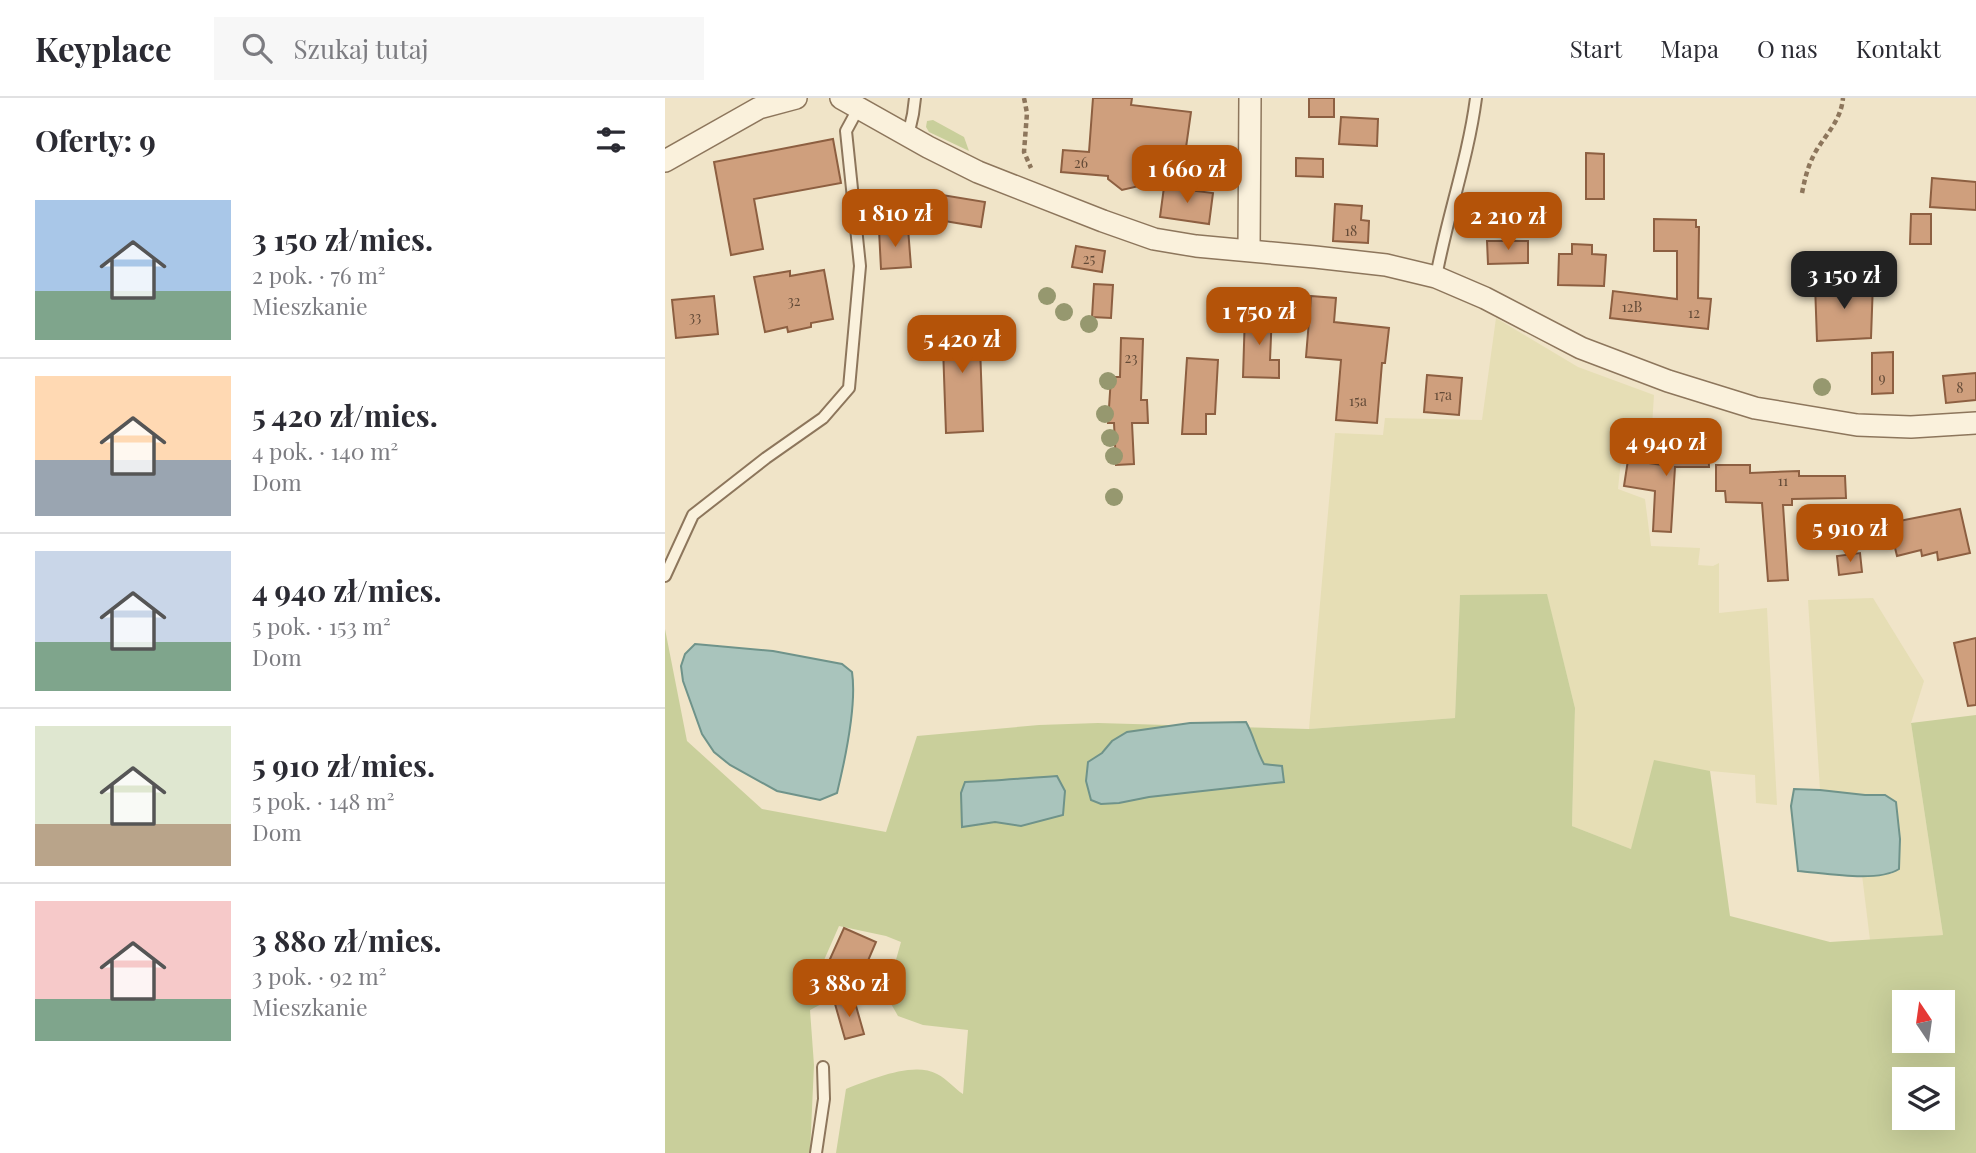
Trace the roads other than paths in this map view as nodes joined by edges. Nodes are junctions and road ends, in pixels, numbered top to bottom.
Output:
1 (796, 98) edge
2 (915, 98) edge
3 (1250, 98) edge
4 (1476, 98) edge
5 (850, 102) edge
6 (908, 136) junction
7 (665, 161) edge
8 (1249, 250) junction
9 (1436, 277) junction
10 (1976, 423) edge
11 (665, 576) edge
12 (823, 1067) dead end
13 (815, 1153) edge

1 - 7 street
2 - 6 lane
3 - 8 street
4 - 9 lane
5 - 6 street
5 - 11 lane
6 - 8 street
8 - 9 street
9 - 10 street
12 - 13 lane

